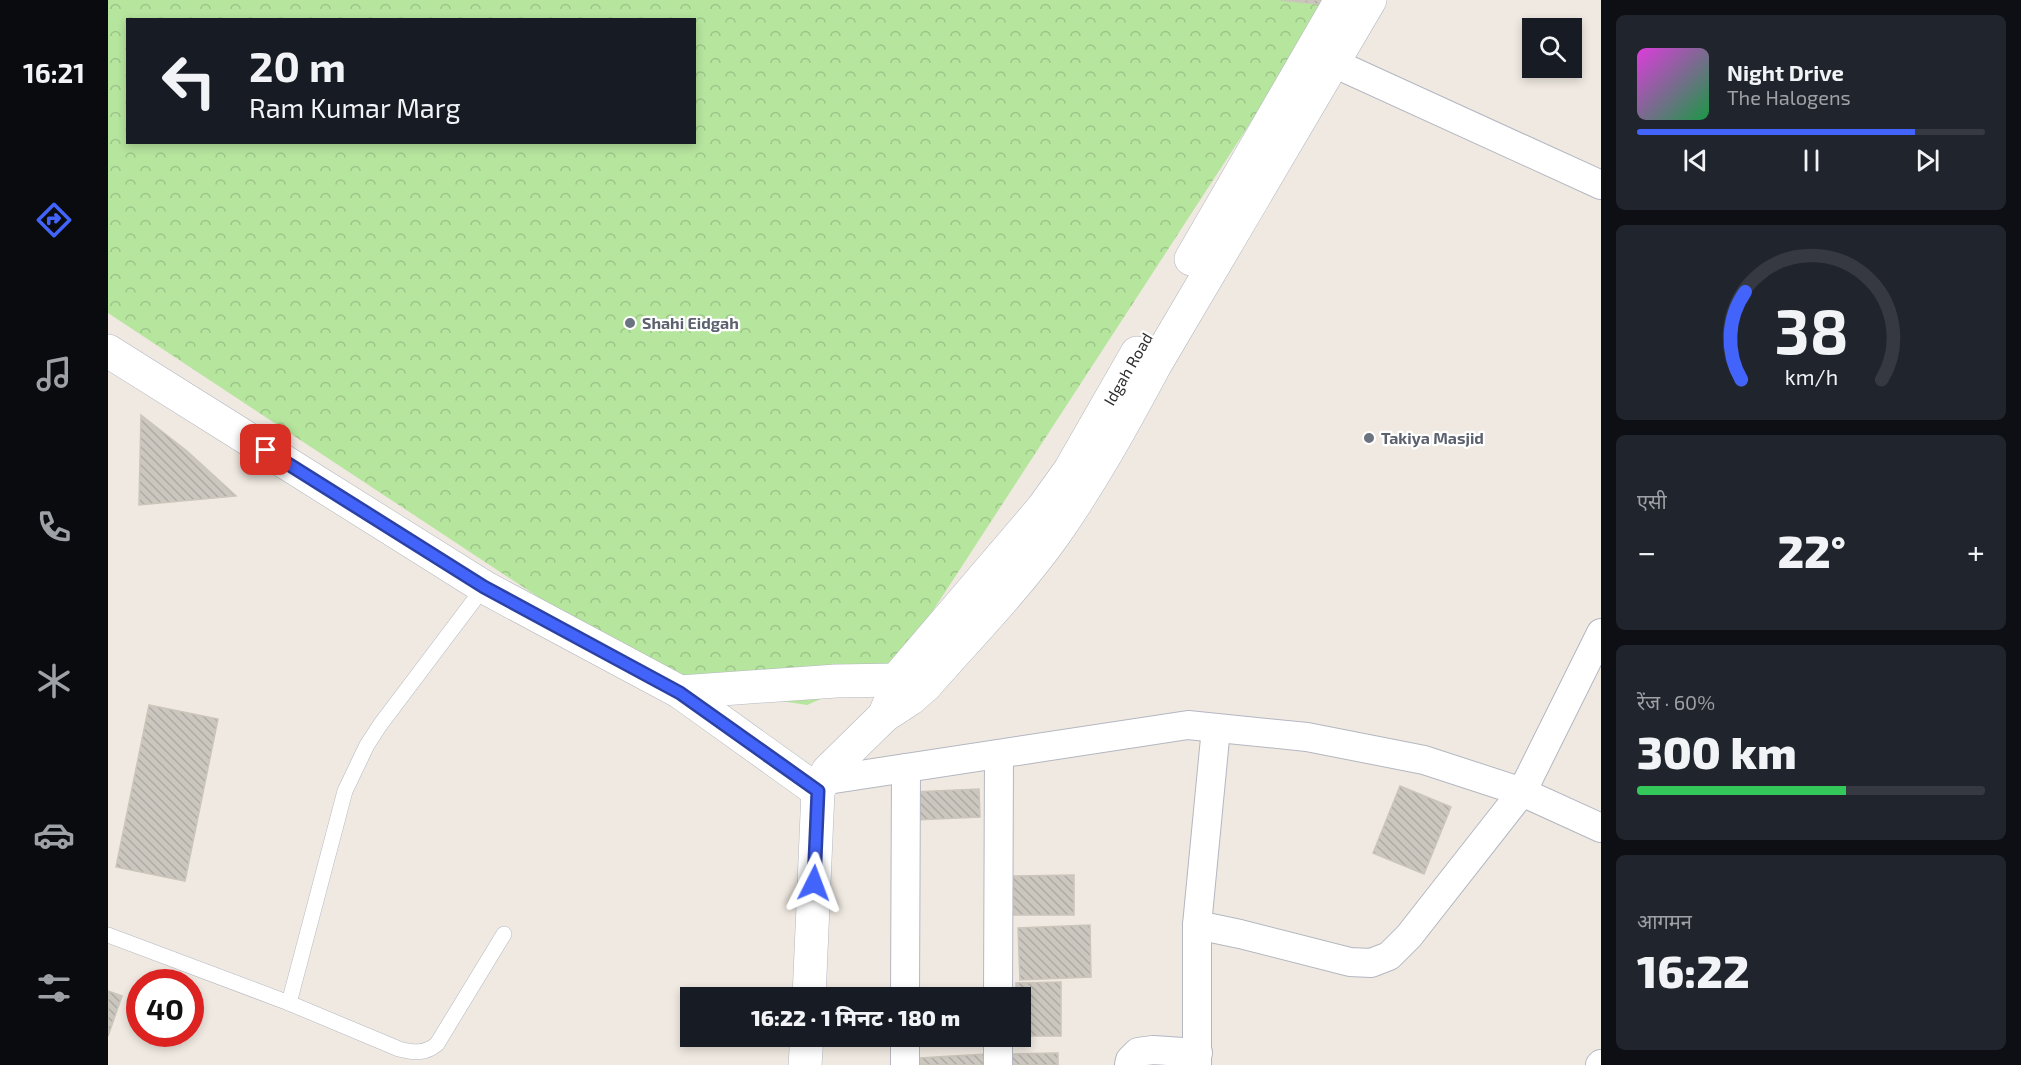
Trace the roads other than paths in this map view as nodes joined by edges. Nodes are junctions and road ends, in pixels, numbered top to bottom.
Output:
1 (1341, 0) edge
2 (1370, 0) edge
3 (1322, 58) junction
4 (1601, 185) edge
5 (108, 351) edge
6 (484, 587) junction
7 (1601, 633) edge
8 (898, 680) junction
9 (680, 693) junction
10 (884, 716) junction
11 (1216, 728) junction
12 (999, 754) junction
13 (906, 768) junction
14 (822, 781) junction
15 (1522, 792) junction
16 (1601, 828) edge
17 (1197, 925) junction
18 (504, 934) dead end
19 (108, 935) edge
20 (809, 987) edge
21 (905, 987) edge
22 (998, 987) edge
23 (289, 1003) junction
24 (807, 1047) edge
25 (905, 1047) edge
26 (998, 1047) edge
27 (1198, 1059) edge
28 (806, 1065) edge
29 (905, 1065) edge
30 (998, 1065) edge
31 (1129, 1065) edge

1 - 3 street, Idgah Road
2 - 3 street
3 - 4 street
3 - 8 street, Idgah Road
3 - 10 street
5 - 6 street
6 - 9 street
6 - 23 lane
7 - 15 street
8 - 9 street
8 - 10 street, Idgah Road
9 - 14 street
10 - 14 street
11 - 12 street
11 - 15 street
11 - 17 street
12 - 13 street
12 - 22 street
13 - 14 street
13 - 21 street
14 - 20 street
15 - 16 street
15 - 17 street
17 - 27 street
18 - 23 lane
19 - 23 lane
24 - 28 street
25 - 29 street
26 - 30 street
27 - 31 street

